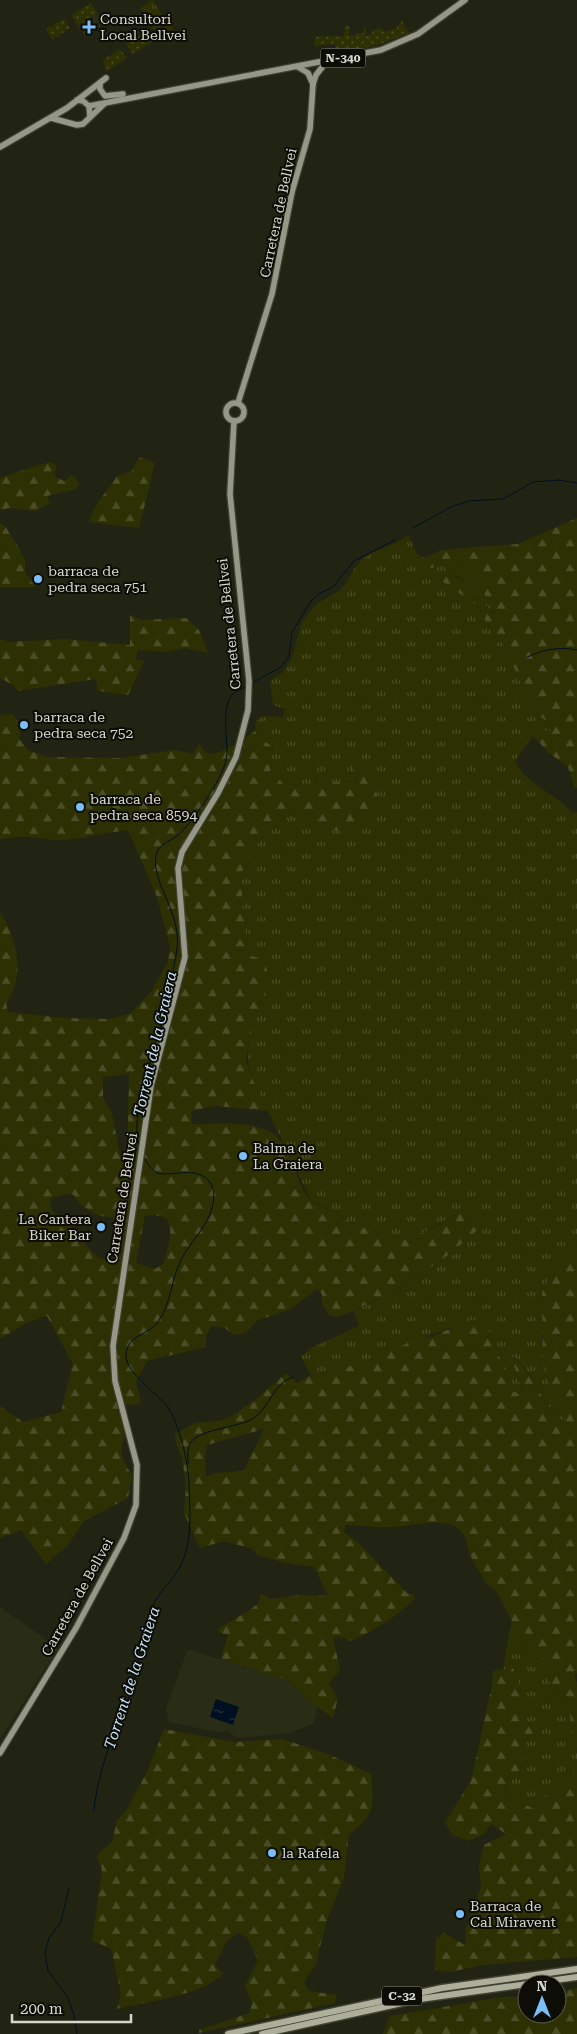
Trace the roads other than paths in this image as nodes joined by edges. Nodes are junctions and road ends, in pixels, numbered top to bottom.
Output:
1 (465, 0) edge
2 (438, 20) junction
3 (327, 61) junction
4 (298, 67) junction
5 (241, 76) junction
6 (106, 78) dead end
7 (100, 83) junction
8 (313, 84) junction
9 (172, 88) junction
10 (92, 90) junction
11 (77, 100) junction
12 (110, 101) junction
13 (88, 105) junction
14 (67, 108) junction
15 (90, 117) junction
16 (49, 118) junction
17 (71, 122) junction
18 (0, 146) edge
19 (238, 403) junction
20 (234, 421) junction
21 (0, 1753) edge
22 (577, 1969) edge
23 (577, 1977) edge
24 (228, 2034) edge
25 (262, 2034) edge

1 - 2 main road, N-340
2 - 3 main road, N-340
2 - 5 main road, N-340
3 - 4 main road, N-340
3 - 8 main road
4 - 5 main road, N-340
4 - 8 main road
5 - 9 main road, N-340
6 - 7 main road
7 - 9 main road
7 - 10 main road
8 - 19 main road, Carretera de Bellvei
9 - 12 main road, N-340
10 - 11 main road
10 - 13 main road
11 - 13 main road
11 - 14 main road
12 - 13 main road, N-340
12 - 15 main road, N-340
13 - 15 main road
14 - 16 main road
14 - 17 main road
15 - 17 main road, N-340
16 - 17 main road, N-340
16 - 18 main road
19 - 20 main road, Carretera de Bellvei
19 - 20 main road, Carretera de Bellvei
20 - 21 main road, Carretera de Bellvei
22 - 24 highway, C-32
23 - 25 highway, C-32

